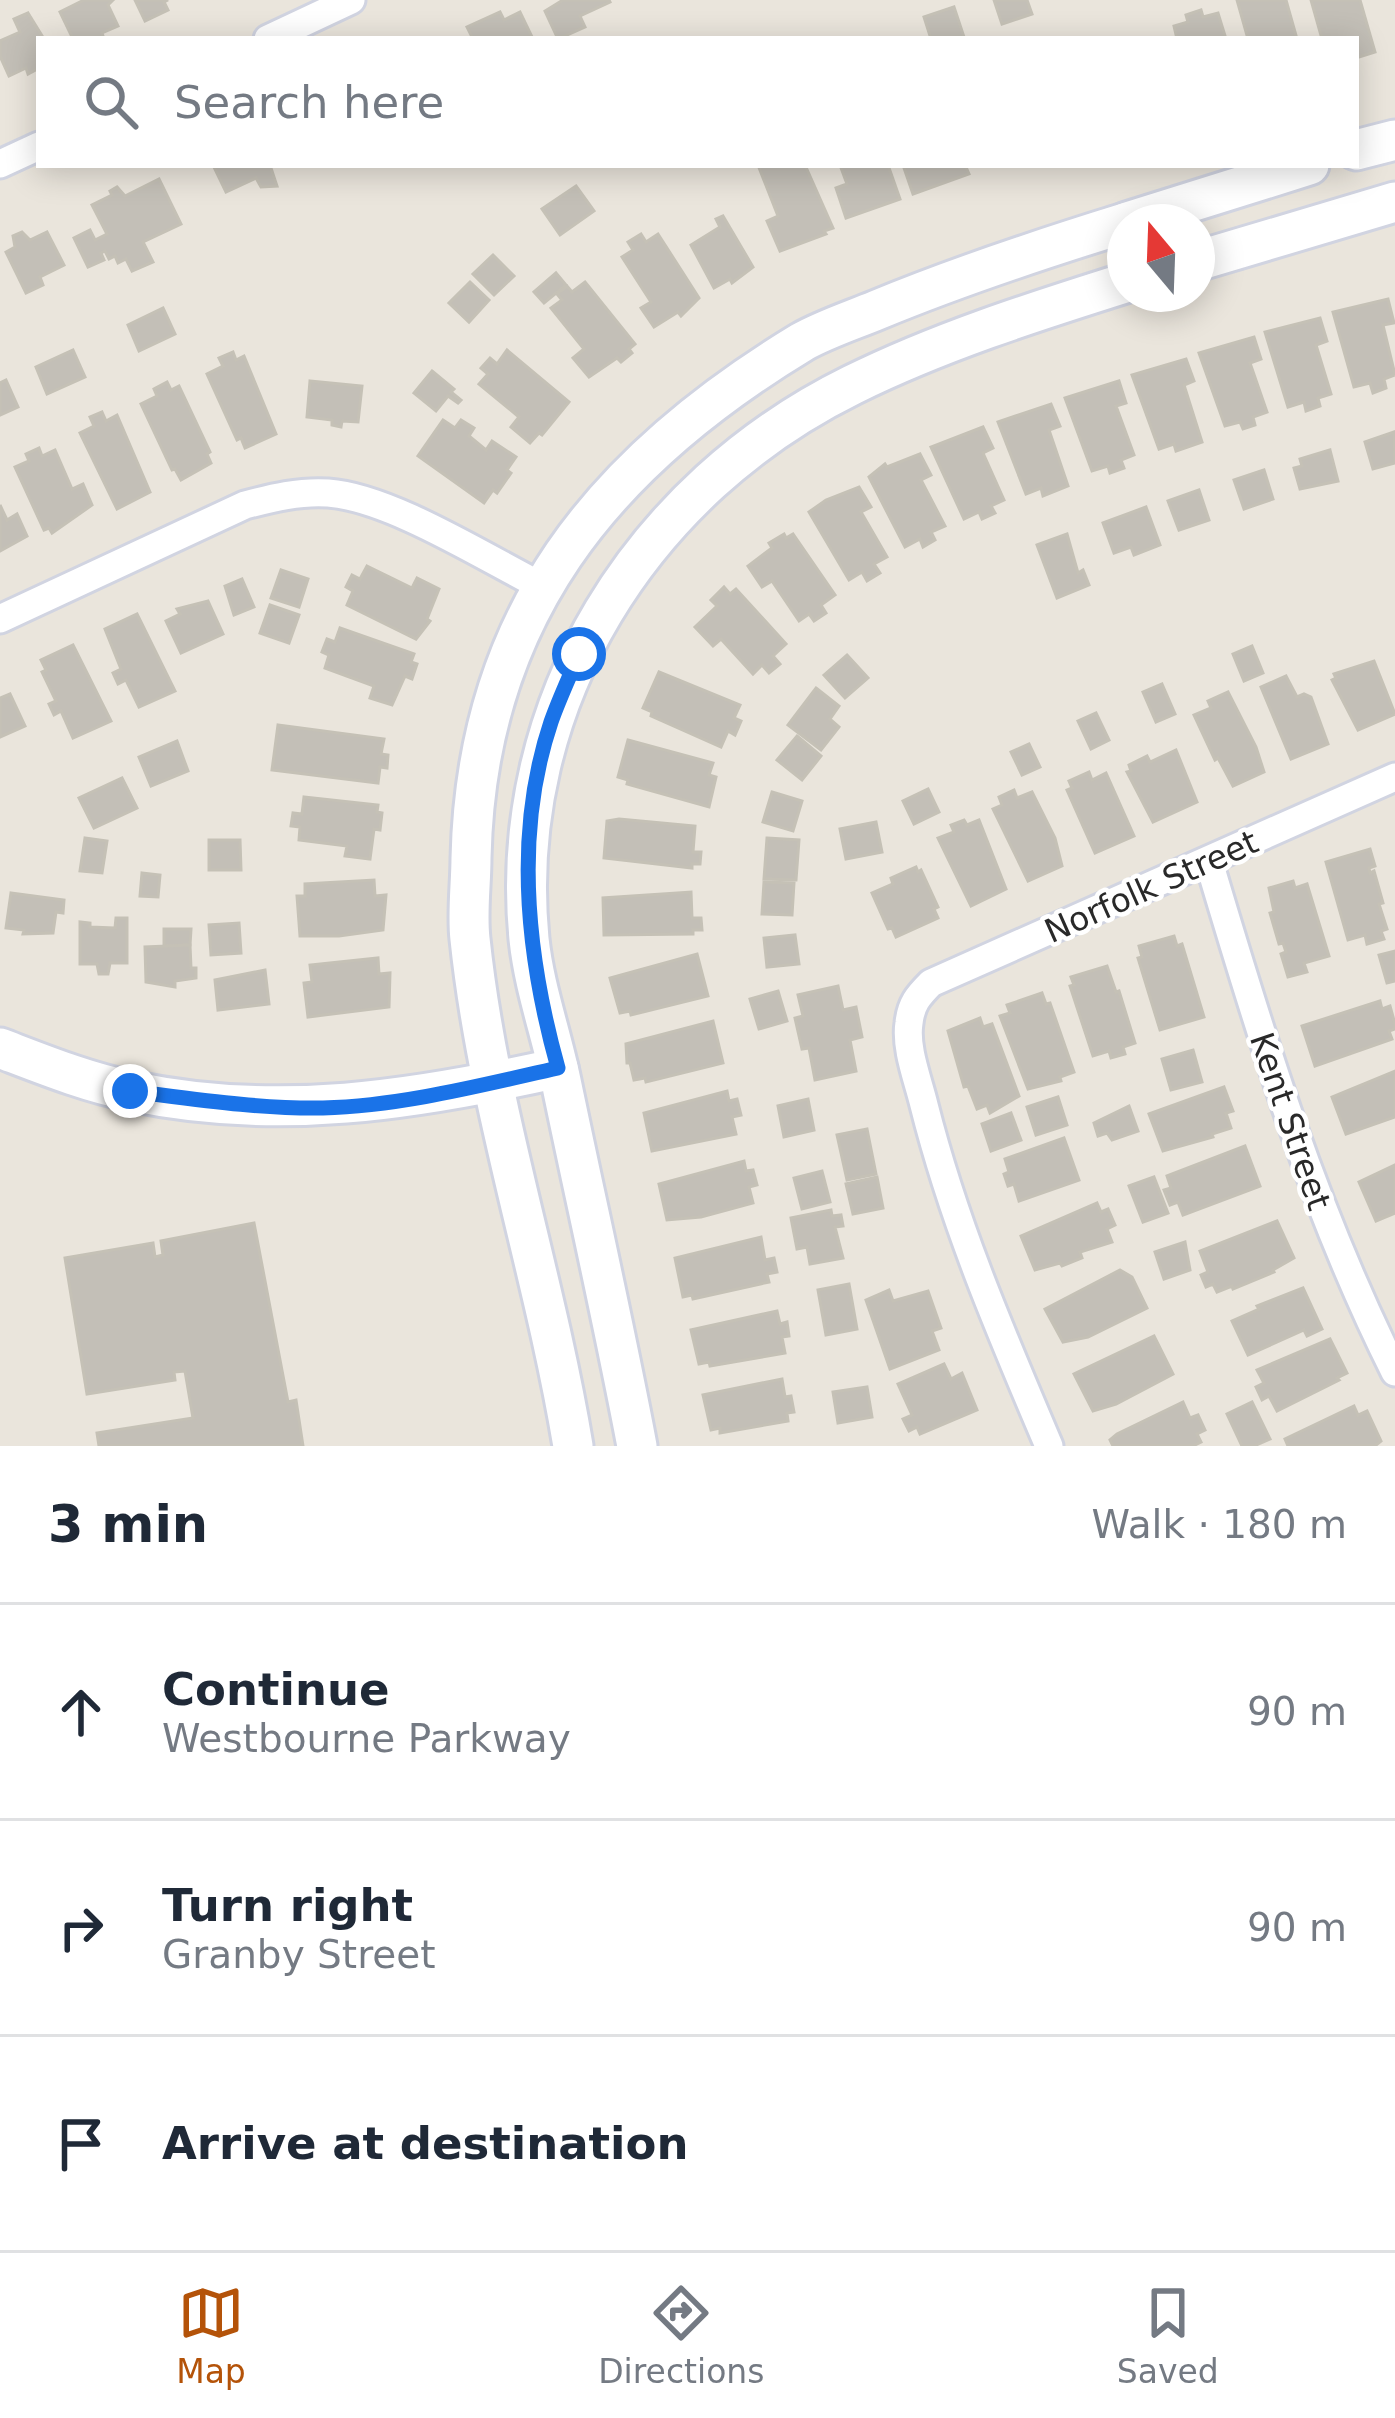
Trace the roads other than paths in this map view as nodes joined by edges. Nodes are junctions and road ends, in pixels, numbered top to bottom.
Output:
1 (351, 0) edge
2 (274, 36) edge
3 (1395, 140) edge
4 (36, 147) edge
5 (1359, 149) edge
6 (0, 164) edge
7 (1301, 168) edge
8 (1395, 202) edge
9 (1202, 204) edge
10 (1107, 228) edge
11 (1215, 256) edge
12 (1107, 289) edge
13 (683, 424) junction
14 (725, 467) junction
15 (541, 586) junction
16 (0, 619) edge
17 (1395, 776) edge
18 (1209, 862) junction
19 (0, 1048) edge
20 (558, 1068) junction
21 (493, 1083) junction
22 (1395, 1372) edge
23 (573, 1446) edge
24 (637, 1446) edge
25 (1049, 1446) edge

1 - 2 street
3 - 5 main road
4 - 6 street
7 - 9 main road
8 - 11 main road
10 - 13 main road
12 - 14 main road
13 - 14 main road
13 - 15 main road
14 - 20 main road
15 - 16 street
15 - 21 main road
17 - 18 street, Norfolk Street
18 - 22 street, Kent Street
18 - 25 street, Norfolk Street
19 - 21 main road
20 - 21 main road
20 - 24 main road
21 - 23 main road

